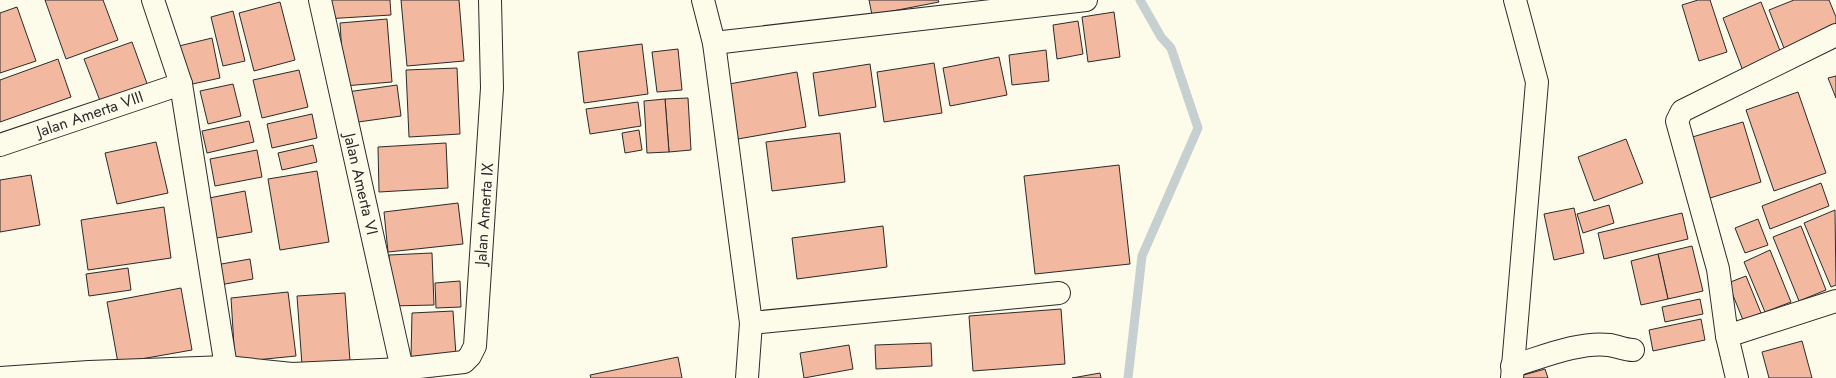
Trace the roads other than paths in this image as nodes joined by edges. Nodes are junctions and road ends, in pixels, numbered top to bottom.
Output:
1 (153, 0) edge
2 (320, 0) edge
3 (490, 0) edge
4 (703, 0) edge
5 (1086, 0) edge
6 (1515, 0) edge
7 (1836, 35) edge
8 (714, 42) junction
9 (181, 84) junction
10 (0, 144) edge
11 (1059, 293) dead end
12 (1836, 301) edge
13 (751, 323) junction
14 (1727, 336) junction
15 (1633, 350) dead end
16 (226, 367) junction
17 (402, 369) junction
18 (1512, 372) edge
19 (88, 375) edge
20 (0, 378) edge
21 (747, 378) edge
22 (1737, 378) edge

1 - 9 street
2 - 17 street, Jalan Amerta VI
3 - 17 street, Jalan Amerta IX
4 - 8 street
5 - 8 street
6 - 18 street
7 - 14 street
8 - 13 street
9 - 10 street, Jalan Amerta VIII
9 - 16 street
11 - 13 street
12 - 14 street
13 - 21 street
14 - 22 street
15 - 18 street
16 - 17 street, Jalan Amerta IX
16 - 19 street, Jalan Amerta IX
19 - 20 street, Jalan Amerta IX

